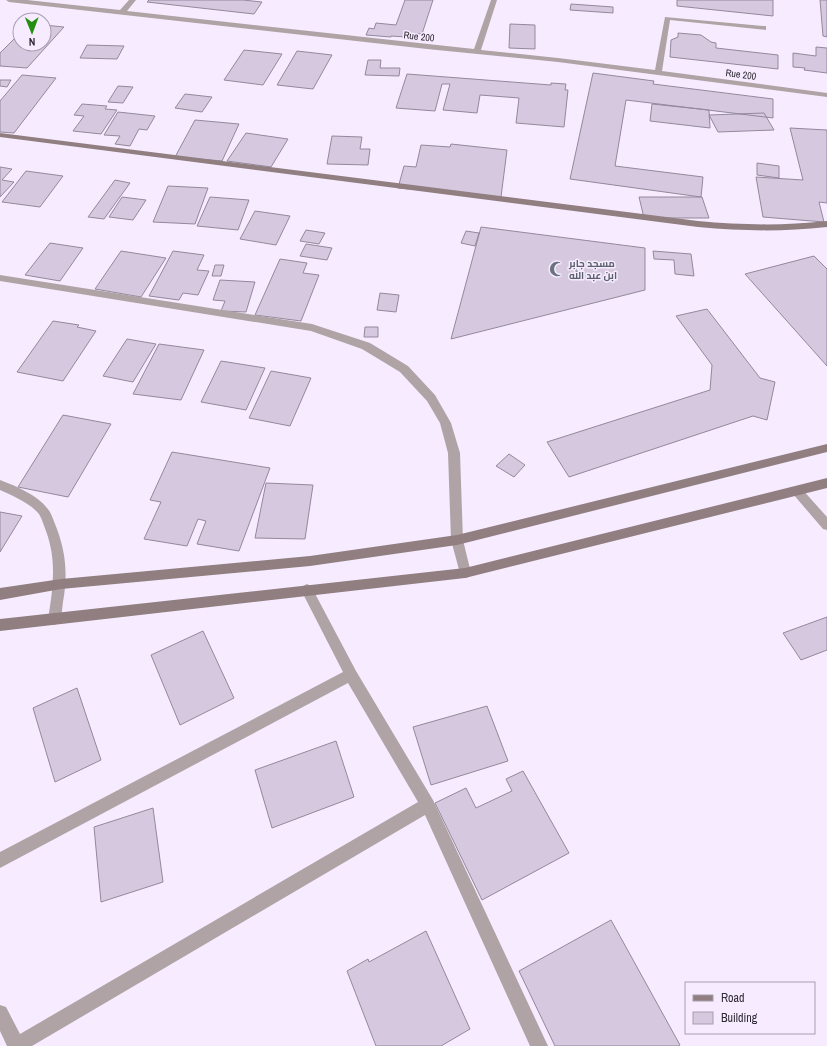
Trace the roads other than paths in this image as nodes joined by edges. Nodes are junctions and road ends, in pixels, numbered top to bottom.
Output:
1 (9, 0) edge
2 (133, 0) edge
3 (494, 0) edge
4 (122, 12) junction
5 (763, 28) dead end
6 (477, 52) junction
7 (658, 73) junction
8 (827, 95) edge
9 (0, 135) edge
10 (827, 224) edge
11 (0, 278) edge
12 (827, 448) edge
13 (827, 483) edge
14 (0, 485) edge
15 (797, 491) junction
16 (827, 525) edge
17 (457, 540) junction
18 (465, 573) junction
19 (61, 584) junction
20 (307, 590) junction
21 (0, 594) edge
22 (54, 619) junction
23 (0, 625) edge
24 (351, 675) junction
25 (428, 805) junction
26 (0, 860) edge
27 (0, 1013) edge
28 (16, 1046) edge
29 (539, 1046) edge

1 - 4 street, Rue 200
2 - 4 street
3 - 6 street
4 - 6 street, Rue 200
5 - 7 street
6 - 7 street, Rue 200
7 - 8 street, Rue 200
9 - 10 main road
11 - 17 street
12 - 17 main road
13 - 15 main road
14 - 19 street
15 - 16 street
15 - 18 main road
17 - 18 street
17 - 19 main road
18 - 20 main road
19 - 21 main road
19 - 22 street
20 - 22 main road
20 - 24 street
22 - 23 main road
24 - 25 street
24 - 26 street
25 - 28 street
25 - 29 street
27 - 28 street

